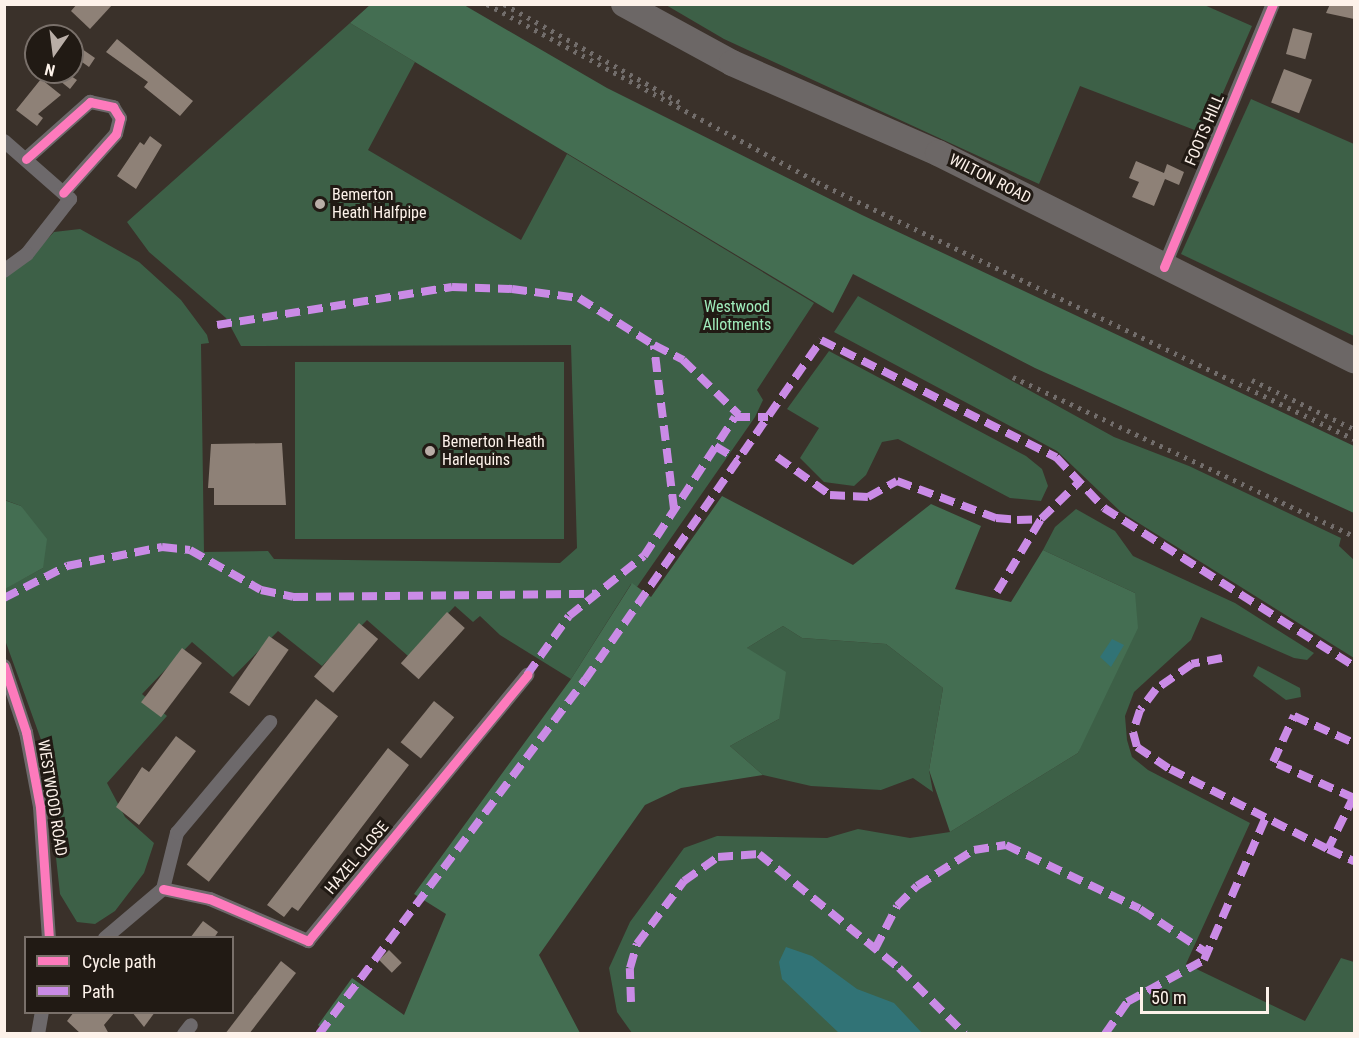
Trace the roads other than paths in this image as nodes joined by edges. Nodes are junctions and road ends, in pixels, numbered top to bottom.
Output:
1 (624, 4) edge
2 (1273, 4) edge
3 (4, 141) edge
4 (26, 159) junction
5 (63, 193) junction
6 (1164, 267) junction
7 (4, 272) edge
8 (1354, 360) edge
9 (4, 666) edge
10 (527, 675) dead end
11 (270, 722) dead end
12 (164, 889) junction
13 (49, 936) edge
14 (107, 936) edge
15 (42, 1014) edge
16 (38, 1034) edge

1 - 6 highway, WILTON ROAD
2 - 6 street, FOOTS HILL
3 - 4 street
4 - 5 street
4 - 5 street
5 - 7 street
6 - 8 highway, WILTON ROAD
9 - 13 street, WESTWOOD ROAD
10 - 12 street, HAZEL CLOSE
11 - 12 street
12 - 14 street
15 - 16 street

